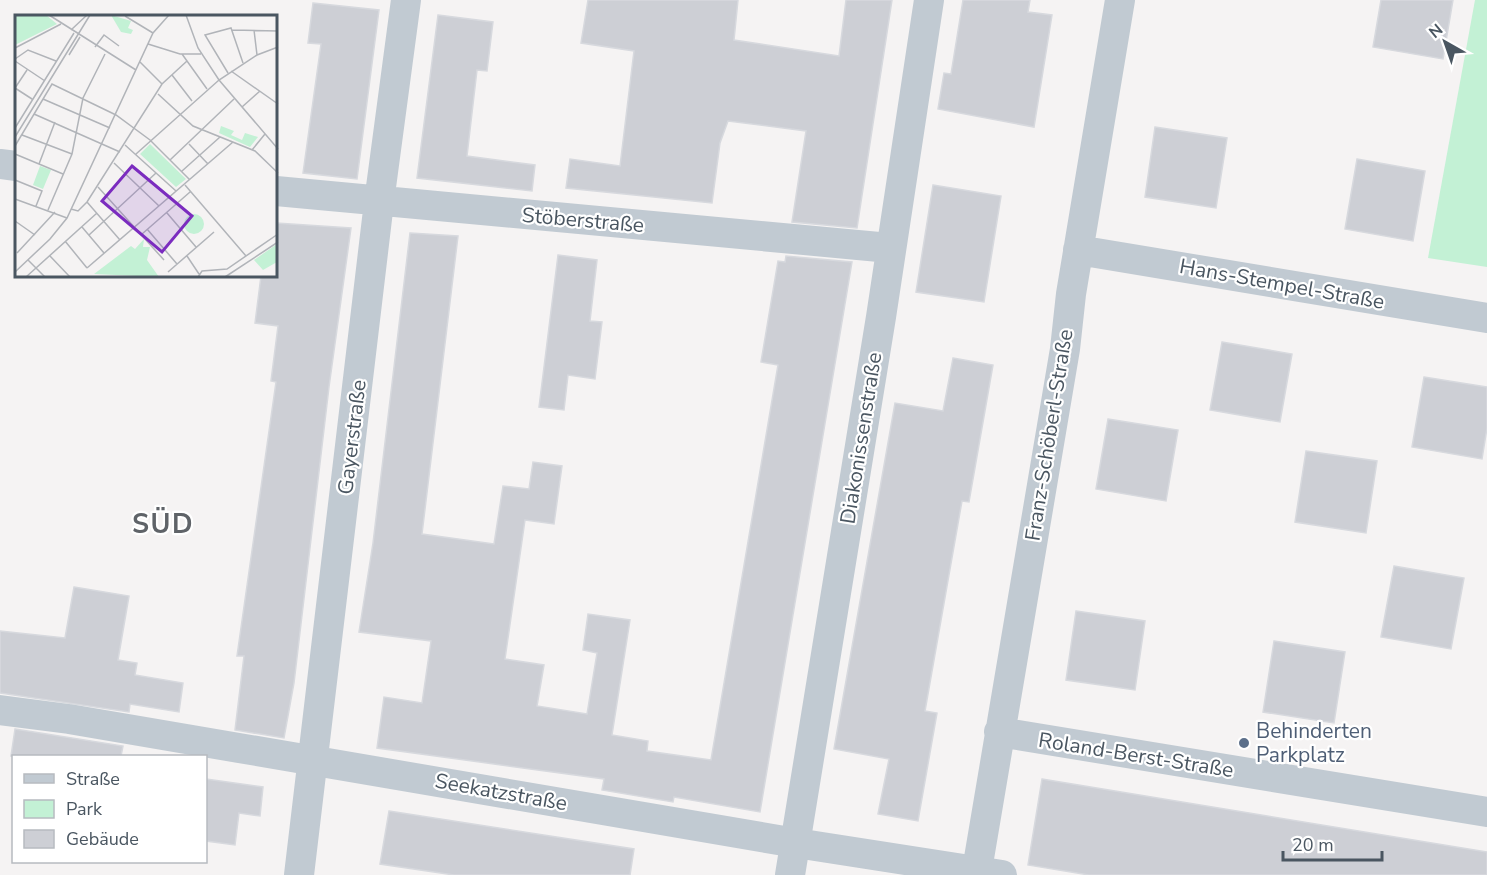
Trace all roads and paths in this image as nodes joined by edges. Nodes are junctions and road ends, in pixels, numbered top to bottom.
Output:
1 (406, 0) edge
2 (929, 0) edge
3 (1120, 0) edge
4 (0, 164) edge
5 (15, 166) edge
6 (278, 191) edge
7 (379, 202) junction
8 (890, 248) junction
9 (1078, 250) junction
10 (1487, 318) edge
11 (0, 710) edge
12 (999, 732) junction
13 (313, 760) junction
14 (1487, 812) edge
15 (796, 843) junction
16 (990, 873) edge
17 (299, 875) edge
18 (790, 875) edge

1 - 7 street, Gayerstraße
2 - 8 street, Diakonissenstraße
3 - 9 street, Franz-Schöberl-Straße
4 - 5 street
6 - 7 street, Stöberstraße
7 - 8 street, Stöberstraße
7 - 13 street, Gayerstraße
8 - 15 street, Diakonissenstraße
9 - 10 street, Hans-Stempel-Straße
9 - 12 street, Franz-Schöberl-Straße
11 - 13 street, Seekatzstraße
12 - 14 street, Roland-Berst-Straße
12 - 16 street, Franz-Schöberl-Straße
13 - 15 street, Seekatzstraße
13 - 17 street, Gayerstraße
15 - 16 street, Seekatzstraße
15 - 18 street, Diakonissenstraße

